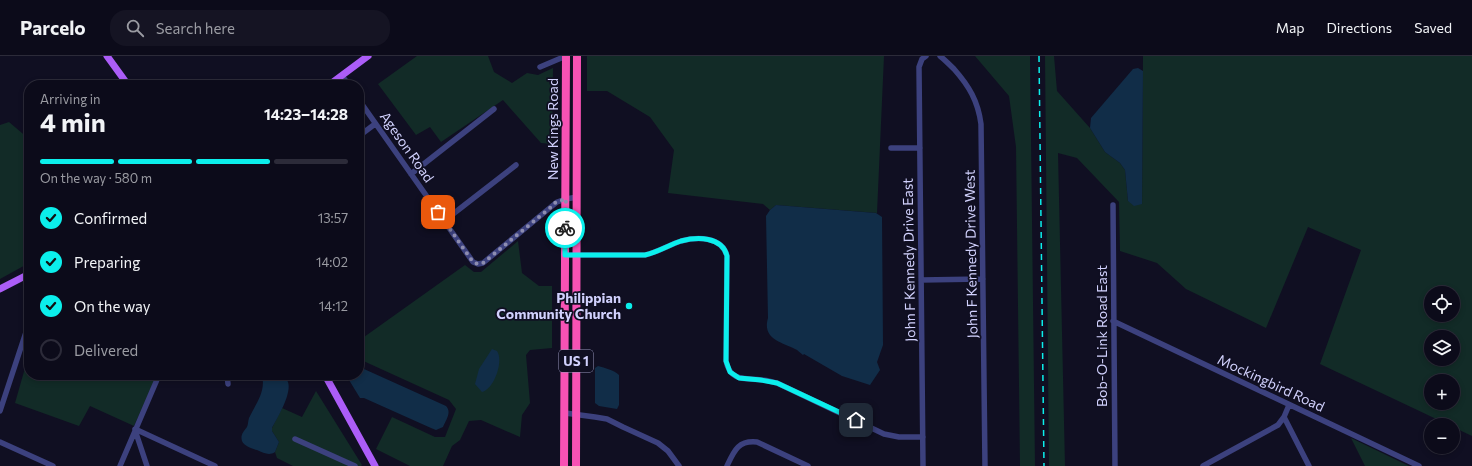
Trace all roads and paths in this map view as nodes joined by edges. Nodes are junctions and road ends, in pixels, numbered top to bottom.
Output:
1 (107, 56) edge
2 (368, 56) edge
3 (566, 56) edge
4 (577, 56) edge
5 (926, 56) edge
6 (940, 56) edge
7 (540, 67) dead end
8 (342, 76) junction
9 (124, 80) edge
10 (336, 80) edge
11 (345, 80) edge
12 (364, 108) edge
13 (494, 109) dead end
14 (375, 124) junction
15 (364, 132) edge
16 (891, 148) dead end
17 (920, 148) junction
18 (516, 165) dead end
19 (411, 174) junction
20 (577, 197) junction
21 (566, 199) junction
22 (1113, 205) dead end
23 (444, 222) junction
24 (565, 255) junction
25 (577, 255) junction
26 (24, 277) edge
27 (983, 279) junction
28 (921, 280) junction
29 (0, 290) edge
30 (1113, 321) junction
31 (24, 338) edge
32 (157, 380) edge
33 (228, 380) edge
34 (328, 380) edge
35 (228, 384) dead end
36 (1289, 405) junction
37 (0, 411) edge
38 (565, 413) junction
39 (576, 414) junction
40 (1284, 417) junction
41 (135, 429) junction
42 (923, 437) junction
43 (295, 439) dead end
44 (0, 442) edge
45 (53, 466) edge
46 (120, 466) edge
47 (147, 466) edge
48 (213, 466) edge
49 (355, 466) edge
50 (375, 466) edge
51 (564, 466) edge
52 (576, 466) edge
53 (679, 466) edge
54 (727, 466) edge
55 (808, 466) edge
56 (923, 466) edge
57 (985, 466) edge
58 (1115, 466) edge
59 (1203, 466) edge
60 (1309, 466) edge
61 (1419, 466) edge

1 - 9 main road
2 - 8 main road
3 - 7 street
3 - 21 highway, New Kings Road / US 1
4 - 20 highway, New Kings Road / US 1
5 - 17 street, John F Kennedy Drive East
6 - 27 street, John F Kennedy Drive West
8 - 10 main road
8 - 11 street
12 - 14 street, Ageson Road
13 - 19 street
14 - 15 street
14 - 19 street, Ageson Road
16 - 17 street
17 - 28 street, John F Kennedy Drive East
18 - 23 street
19 - 23 street, Ageson Road
20 - 21 street
20 - 25 highway, New Kings Road / US 1
21 - 23 street, Ageson Road
21 - 24 highway, New Kings Road / US 1
22 - 30 street, Bob-O-Link Road East
24 - 25 street
24 - 38 highway, New Kings Road / US 1
25 - 39 highway, New Kings Road / US 1
25 - 42 street
26 - 29 main road
27 - 28 street
27 - 57 street, John F Kennedy Drive West
28 - 42 street, John F Kennedy Drive East
30 - 36 street, Mockingbird Road
30 - 58 street, Bob-O-Link Road East
31 - 37 street
32 - 41 street
33 - 35 street
34 - 50 main road
36 - 40 street
36 - 61 street, Mockingbird Road
38 - 39 street
38 - 51 highway, New Kings Road / US 1
39 - 52 highway, New Kings Road / US 1
39 - 53 street
40 - 59 street
40 - 60 street
41 - 46 street
41 - 47 street
41 - 48 street
42 - 56 street, John F Kennedy Drive East
43 - 49 street
44 - 45 street
54 - 55 street

